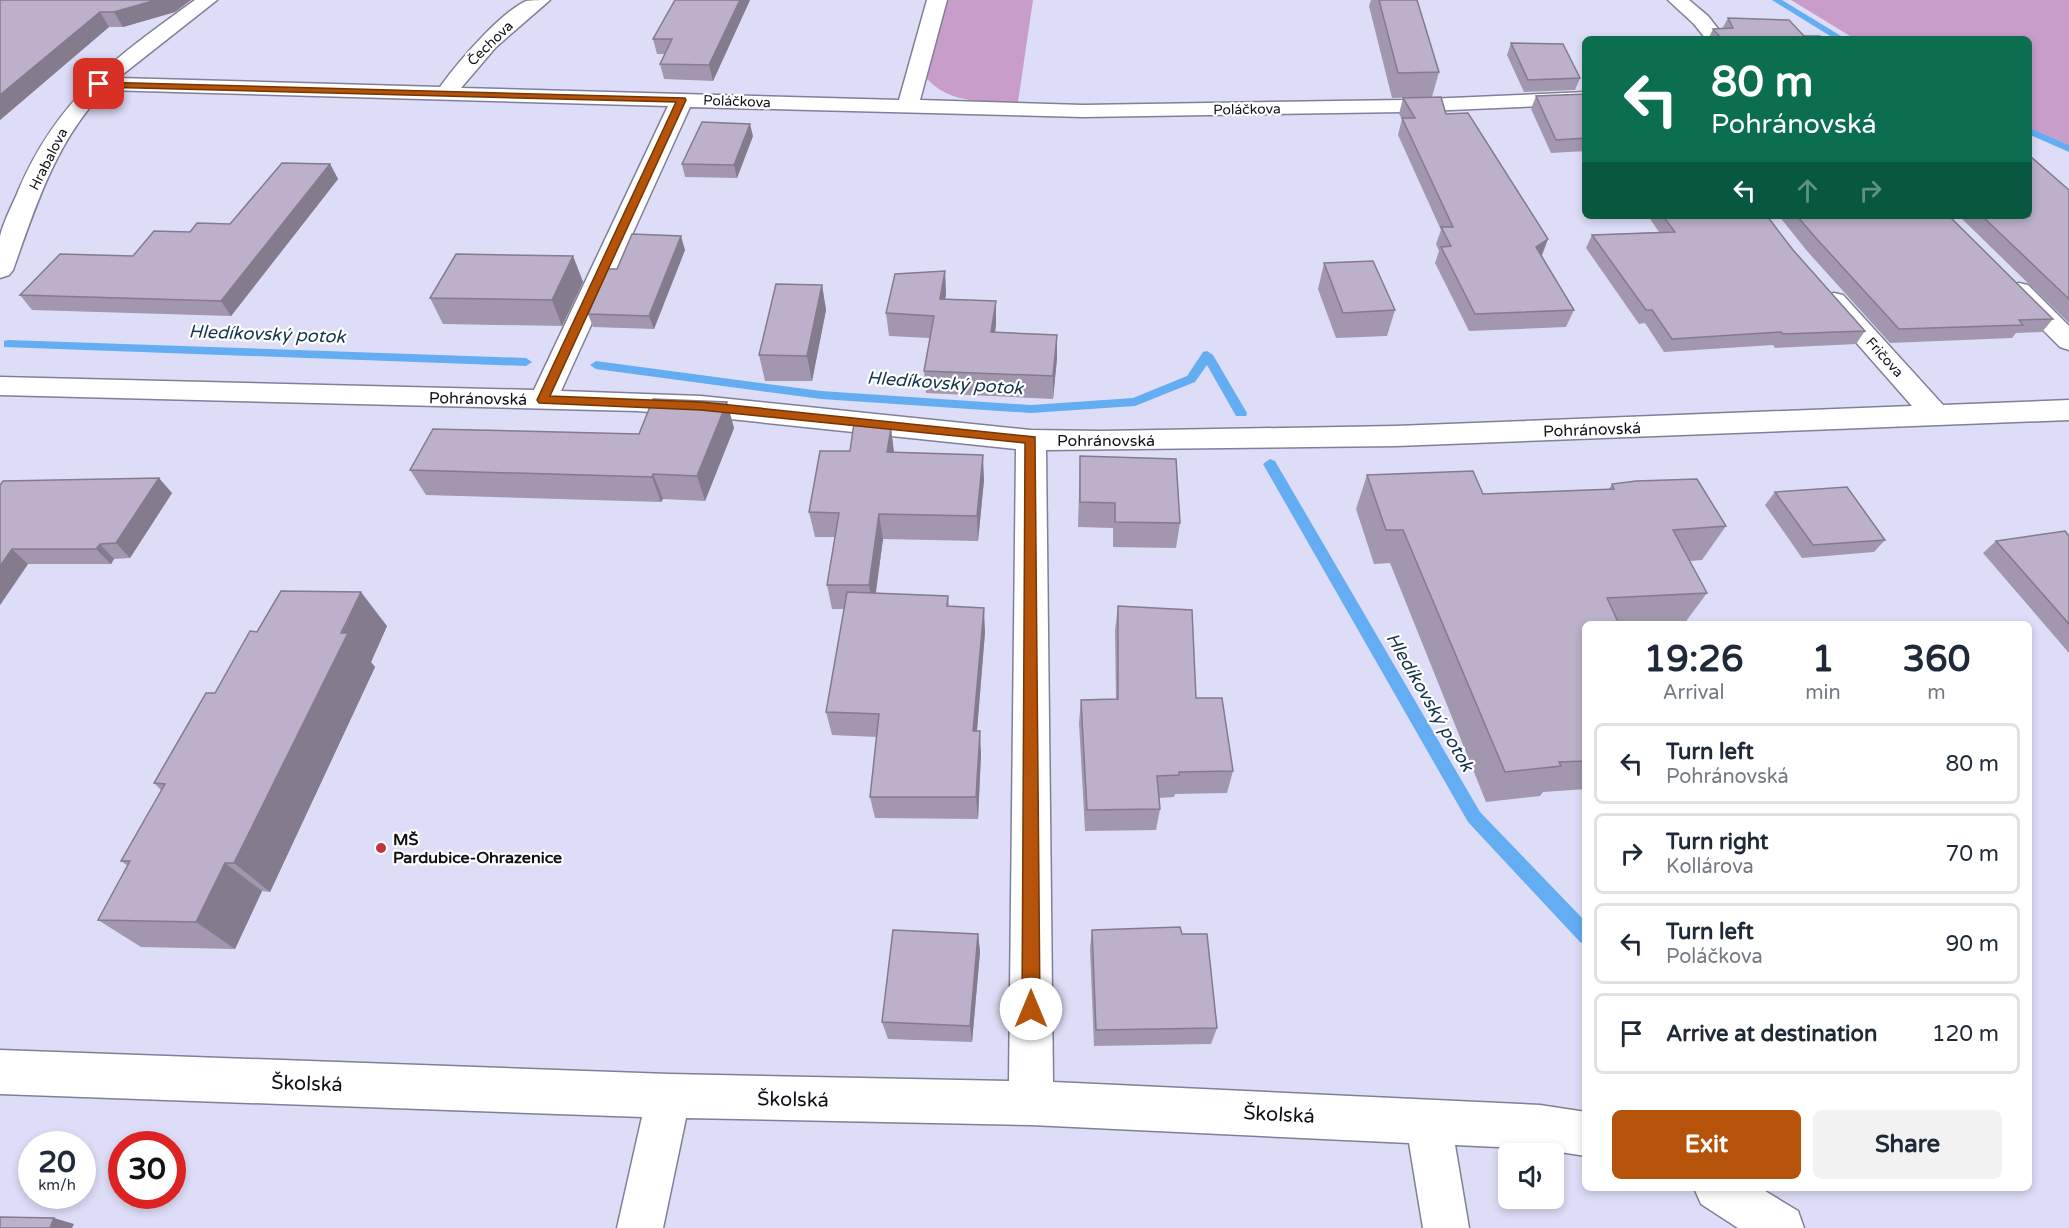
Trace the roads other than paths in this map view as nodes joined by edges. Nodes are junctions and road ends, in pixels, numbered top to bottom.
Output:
1 (207, 0) edge
2 (540, 0) edge
3 (937, 0) edge
4 (1678, 0) edge
5 (1714, 36) edge
6 (99, 84) junction
7 (446, 94) junction
8 (1582, 98) edge
9 (682, 100) junction
10 (908, 106) junction
11 (0, 270) edge
12 (2001, 274) edge
13 (1820, 284) edge
14 (2069, 341) edge
15 (0, 386) edge
16 (543, 400) junction
17 (2069, 410) edge
18 (1937, 416) junction
19 (1031, 440) junction
20 (0, 1072) edge
21 (669, 1096) junction
22 (1031, 1103) junction
23 (1428, 1121) junction
24 (1582, 1133) edge
25 (1722, 1191) edge
26 (640, 1228) edge
27 (1446, 1228) edge
28 (1781, 1228) edge

1 - 6 street, Hrabalova
2 - 7 street, Čechova
3 - 10 street
4 - 5 street
6 - 7 street, Poláčkova
6 - 11 street, Hrabalova
7 - 9 street, Poláčkova
8 - 10 street, Poláčkova
9 - 10 street, Poláčkova
9 - 16 street
12 - 14 street
13 - 18 street, Fričova
15 - 16 street, Pohránovská
16 - 19 street, Pohránovská
17 - 18 street, Pohránovská
18 - 19 street, Pohránovská
19 - 22 street
20 - 21 street, Školská
21 - 22 street, Školská
21 - 26 street
22 - 23 street, Školská
23 - 24 street, Školská
23 - 27 street
25 - 28 street

